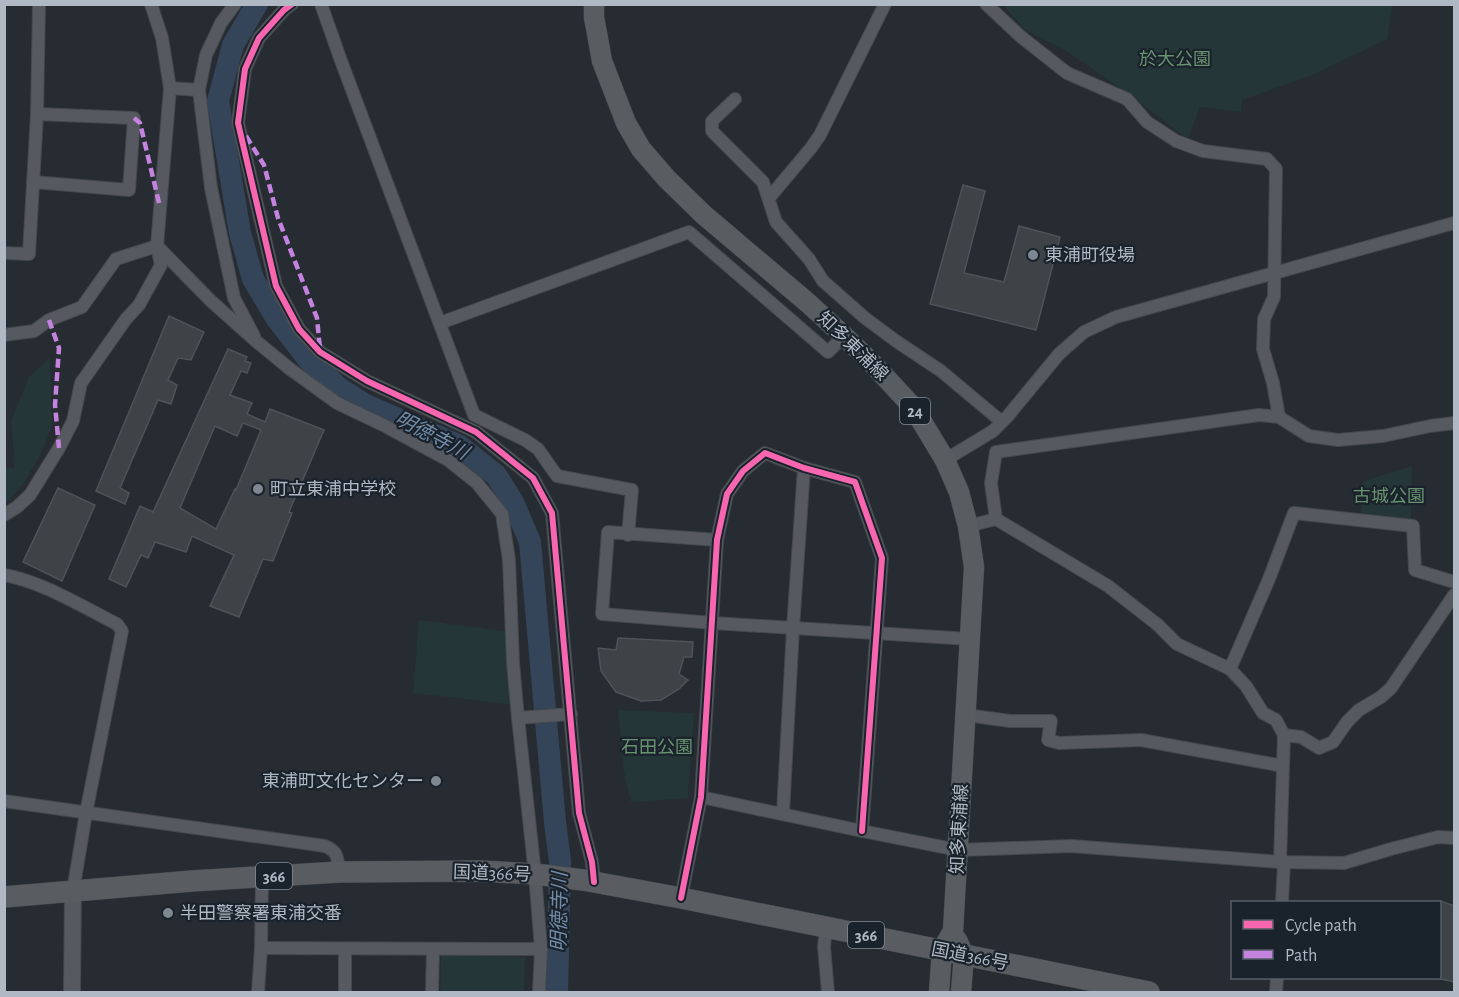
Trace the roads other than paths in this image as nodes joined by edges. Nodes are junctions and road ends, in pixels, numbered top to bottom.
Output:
1 (39, 4) edge
2 (151, 4) edge
3 (235, 4) edge
4 (292, 4) edge
5 (321, 4) edge
6 (594, 4) edge
7 (885, 4) edge
8 (986, 4) edge
9 (170, 88) junction
10 (199, 90) junction
11 (735, 99) dead end
12 (37, 114) junction
13 (33, 182) junction
14 (769, 198) junction
15 (1455, 223) edge
16 (157, 246) junction
17 (4, 253) edge
18 (1275, 273) junction
19 (440, 323) junction
20 (4, 335) edge
21 (844, 336) junction
22 (257, 342) junction
23 (1279, 417) junction
24 (1002, 422) junction
25 (1455, 423) edge
26 (945, 460) junction
27 (804, 468) junction
28 (4, 515) edge
29 (996, 519) junction
30 (968, 526) junction
31 (628, 534) junction
32 (717, 540) junction
33 (4, 576) edge
34 (1455, 582) edge
35 (1455, 595) edge
36 (713, 623) junction
37 (793, 627) junction
38 (877, 634) junction
39 (970, 639) junction
40 (1230, 669) junction
41 (571, 714) junction
42 (966, 715) junction
43 (518, 718) junction
44 (1284, 735) junction
45 (1283, 766) junction
46 (701, 797) junction
47 (4, 801) edge
48 (86, 813) junction
49 (783, 813) junction
50 (862, 831) junction
51 (1455, 838) edge
52 (958, 850) junction
53 (1282, 862) junction
54 (339, 872) junction
55 (539, 875) junction
56 (262, 876) junction
57 (589, 881) junction
58 (73, 891) junction
59 (4, 897) edge
60 (681, 898) junction
61 (1282, 901) edge
62 (826, 927) junction
63 (953, 931) junction
64 (261, 948) junction
65 (345, 949) junction
66 (433, 949) junction
67 (541, 949) junction
68 (942, 950) junction
69 (964, 955) junction
70 (72, 993) edge
71 (258, 993) edge
72 (345, 993) edge
73 (432, 993) edge
74 (539, 993) edge
75 (828, 993) edge
76 (939, 993) edge
77 (961, 993) edge
78 (1149, 993) edge

1 - 12 street
2 - 9 street
3 - 10 street
4 - 41 street
5 - 19 street
6 - 21 main road, 知多東浦線 / 24
7 - 14 street
8 - 18 street
9 - 10 street
9 - 16 street
10 - 22 street
11 - 14 street
12 - 13 street
12 - 13 street
13 - 17 street
14 - 24 street
15 - 18 street
16 - 20 street
16 - 22 street
16 - 28 street
18 - 23 street
18 - 24 street
19 - 21 street
19 - 31 street
21 - 26 main road, 知多東浦線 / 24
22 - 43 street
23 - 25 street
23 - 29 street
24 - 26 street
26 - 30 main road, 知多東浦線 / 24
27 - 32 street
27 - 37 street
27 - 38 street
29 - 30 street
29 - 40 street
30 - 39 main road, 知多東浦線 / 24
31 - 32 street
31 - 36 street
32 - 36 street
33 - 48 street
34 - 40 street
35 - 44 street
36 - 37 street
36 - 46 street
37 - 38 street
37 - 49 street
38 - 39 street
38 - 50 street
39 - 42 main road, 知多東浦線 / 24
40 - 44 street
41 - 43 street
41 - 57 street
42 - 45 street
42 - 52 main road, 知多東浦線 / 24
43 - 55 street
44 - 45 street
45 - 53 street
46 - 49 street
46 - 60 street
47 - 48 street
48 - 54 street
48 - 58 street
49 - 50 street
50 - 52 street
51 - 53 street
52 - 53 street
52 - 63 main road, 知多東浦線 / 24
53 - 61 street
54 - 55 highway, 国道366号 / 366
54 - 56 highway, 国道366号 / 366
55 - 57 highway, 国道366号 / 366
55 - 67 street
56 - 58 highway, 国道366号 / 366
56 - 64 street
57 - 60 highway, 国道366号 / 366
58 - 59 highway, 国道366号 / 366
58 - 70 street
60 - 62 highway, 国道366号 / 366
62 - 68 highway, 国道366号 / 366
62 - 75 street
63 - 68 main road, 知多東浦線 / 24
63 - 69 main road, 知多東浦線 / 24
64 - 65 street
64 - 71 street
65 - 66 street
65 - 72 street
66 - 67 street
66 - 73 street
67 - 74 street
68 - 69 highway, 国道366号 / 366
68 - 76 main road
69 - 77 main road
69 - 78 highway, 国道366号 / 366

